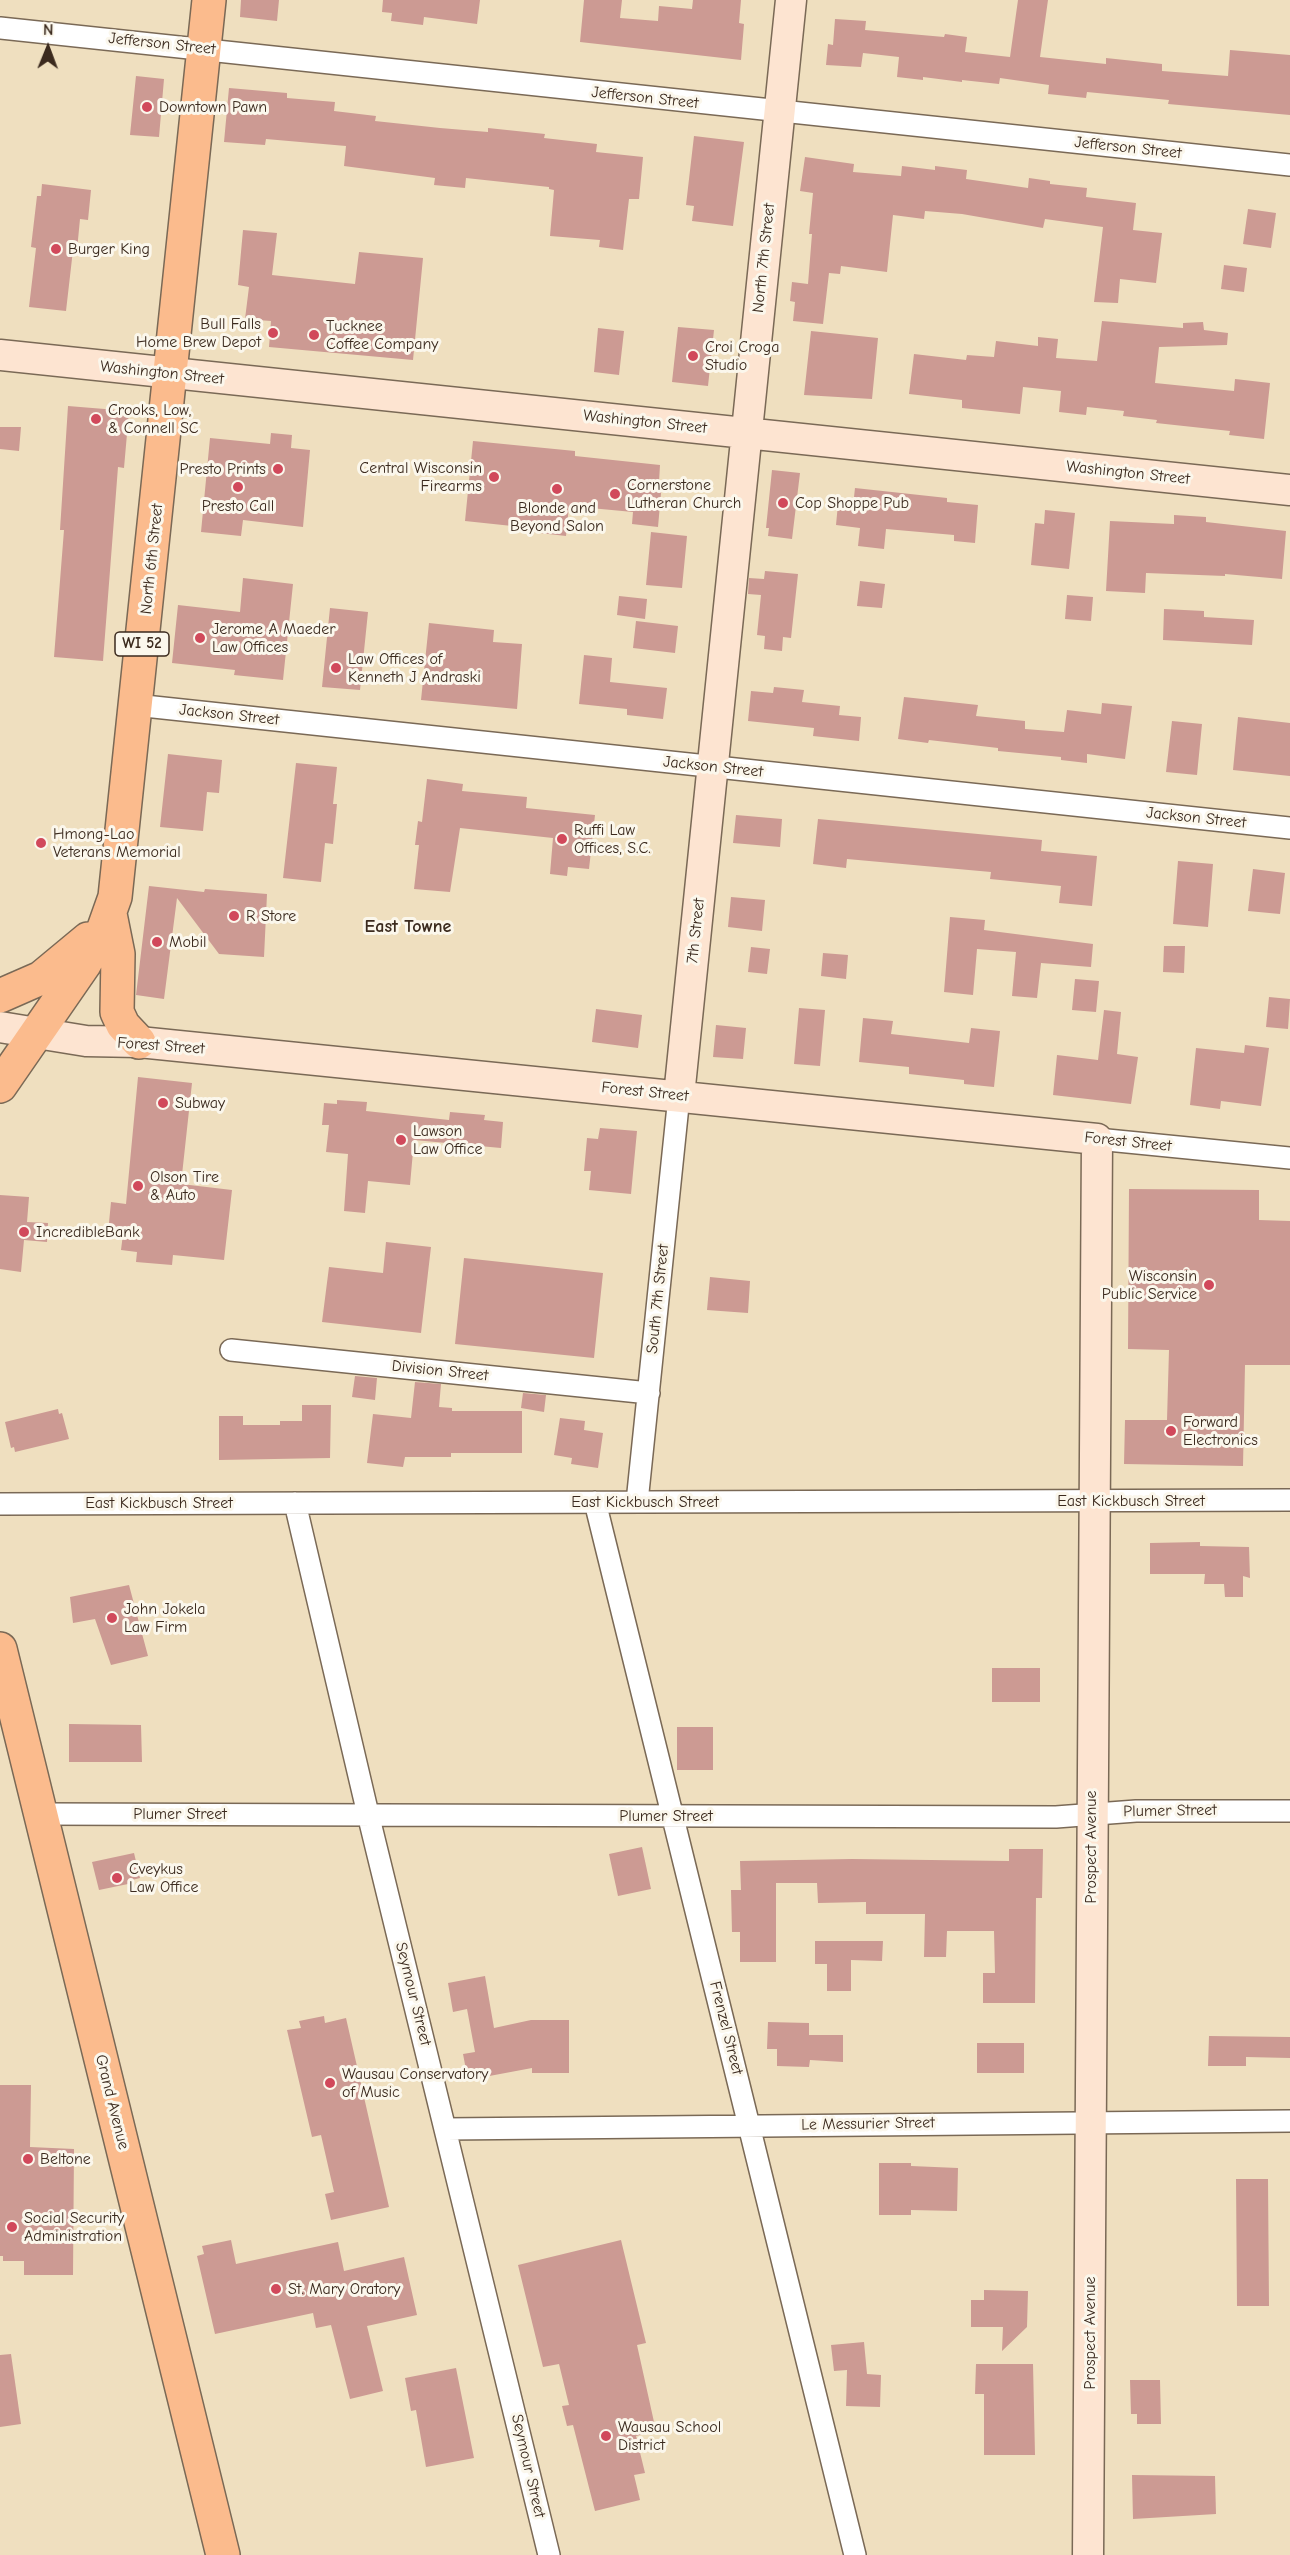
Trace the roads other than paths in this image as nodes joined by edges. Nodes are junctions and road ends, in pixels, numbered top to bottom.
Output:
1 (209, 0) edge
2 (791, 0) edge
3 (0, 28) edge
4 (204, 49) junction
5 (779, 112) junction
6 (1290, 165) edge
7 (0, 356) edge
8 (171, 374) junction
9 (746, 432) junction
10 (1290, 490) edge
11 (135, 705) junction
12 (711, 766) junction
13 (1290, 828) edge
14 (110, 914) junction
15 (0, 996) edge
16 (0, 1027) edge
17 (38, 1033) junction
18 (139, 1042) junction
19 (0, 1086) edge
20 (679, 1096) junction
21 (1097, 1139) junction
22 (1290, 1158) edge
23 (231, 1350) dead end
24 (649, 1393) junction
25 (1290, 1500) edge
26 (1093, 1501) junction
27 (595, 1502) junction
28 (637, 1502) junction
29 (295, 1503) junction
30 (0, 1504) edge
31 (0, 1649) edge
32 (1290, 1811) edge
33 (41, 1814) junction
34 (368, 1814) junction
35 (1091, 1814) junction
36 (673, 1816) junction
37 (1091, 2121) junction
38 (1290, 2121) edge
39 (750, 2125) junction
40 (446, 2129) junction
41 (223, 2555) edge
42 (549, 2555) edge
43 (855, 2555) edge
44 (1088, 2555) edge

1 - 4 main road, North 6th Street / WI 52
2 - 5 street, North 7th Street
3 - 4 street, Jefferson Street
4 - 5 street, Jefferson Street
4 - 8 main road, North 6th Street / WI 52
5 - 6 street, Jefferson Street
5 - 9 street, North 7th Street
7 - 8 street, Washington Street
8 - 9 street, Washington Street
8 - 11 main road, North 6th Street / WI 52
9 - 10 street, Washington Street
9 - 12 street, North 7th Street
11 - 12 street, Jackson Street
11 - 14 main road, North 6th Street / WI 52
12 - 13 street, Jackson Street
12 - 20 street, 7th Street
14 - 15 main road
14 - 17 main road, North 6th Street
14 - 18 main road
16 - 17 street, Forest Street
17 - 18 street, Forest Street
17 - 19 main road, North 6th Street
18 - 20 street, Forest Street
20 - 21 street, Forest Street
20 - 24 street, South 7th Street
21 - 22 street, Forest Street
21 - 26 street, Prospect Avenue
23 - 24 street, Division Street
24 - 28 street, South 7th Street
25 - 26 street, East Kickbusch Street
26 - 28 street, East Kickbusch Street
26 - 35 street, Prospect Avenue
27 - 28 street, East Kickbusch Street
27 - 29 street, East Kickbusch Street
27 - 36 street, Frenzel Street
29 - 30 street, East Kickbusch Street
29 - 34 street, Seymour Street
31 - 33 main road, Grand Avenue
32 - 35 street, Plumer Street
33 - 34 street, Plumer Street
33 - 41 main road, Grand Avenue
34 - 36 street, Plumer Street
34 - 40 street, Seymour Street
35 - 36 street, Plumer Street
35 - 37 street, Prospect Avenue
36 - 39 street, Frenzel Street
37 - 38 street, Le Messurier Street
37 - 39 street, Le Messurier Street
37 - 44 street, Prospect Avenue
39 - 40 street, Le Messurier Street
39 - 43 street, Frenzel Street
40 - 42 street, Seymour Street

